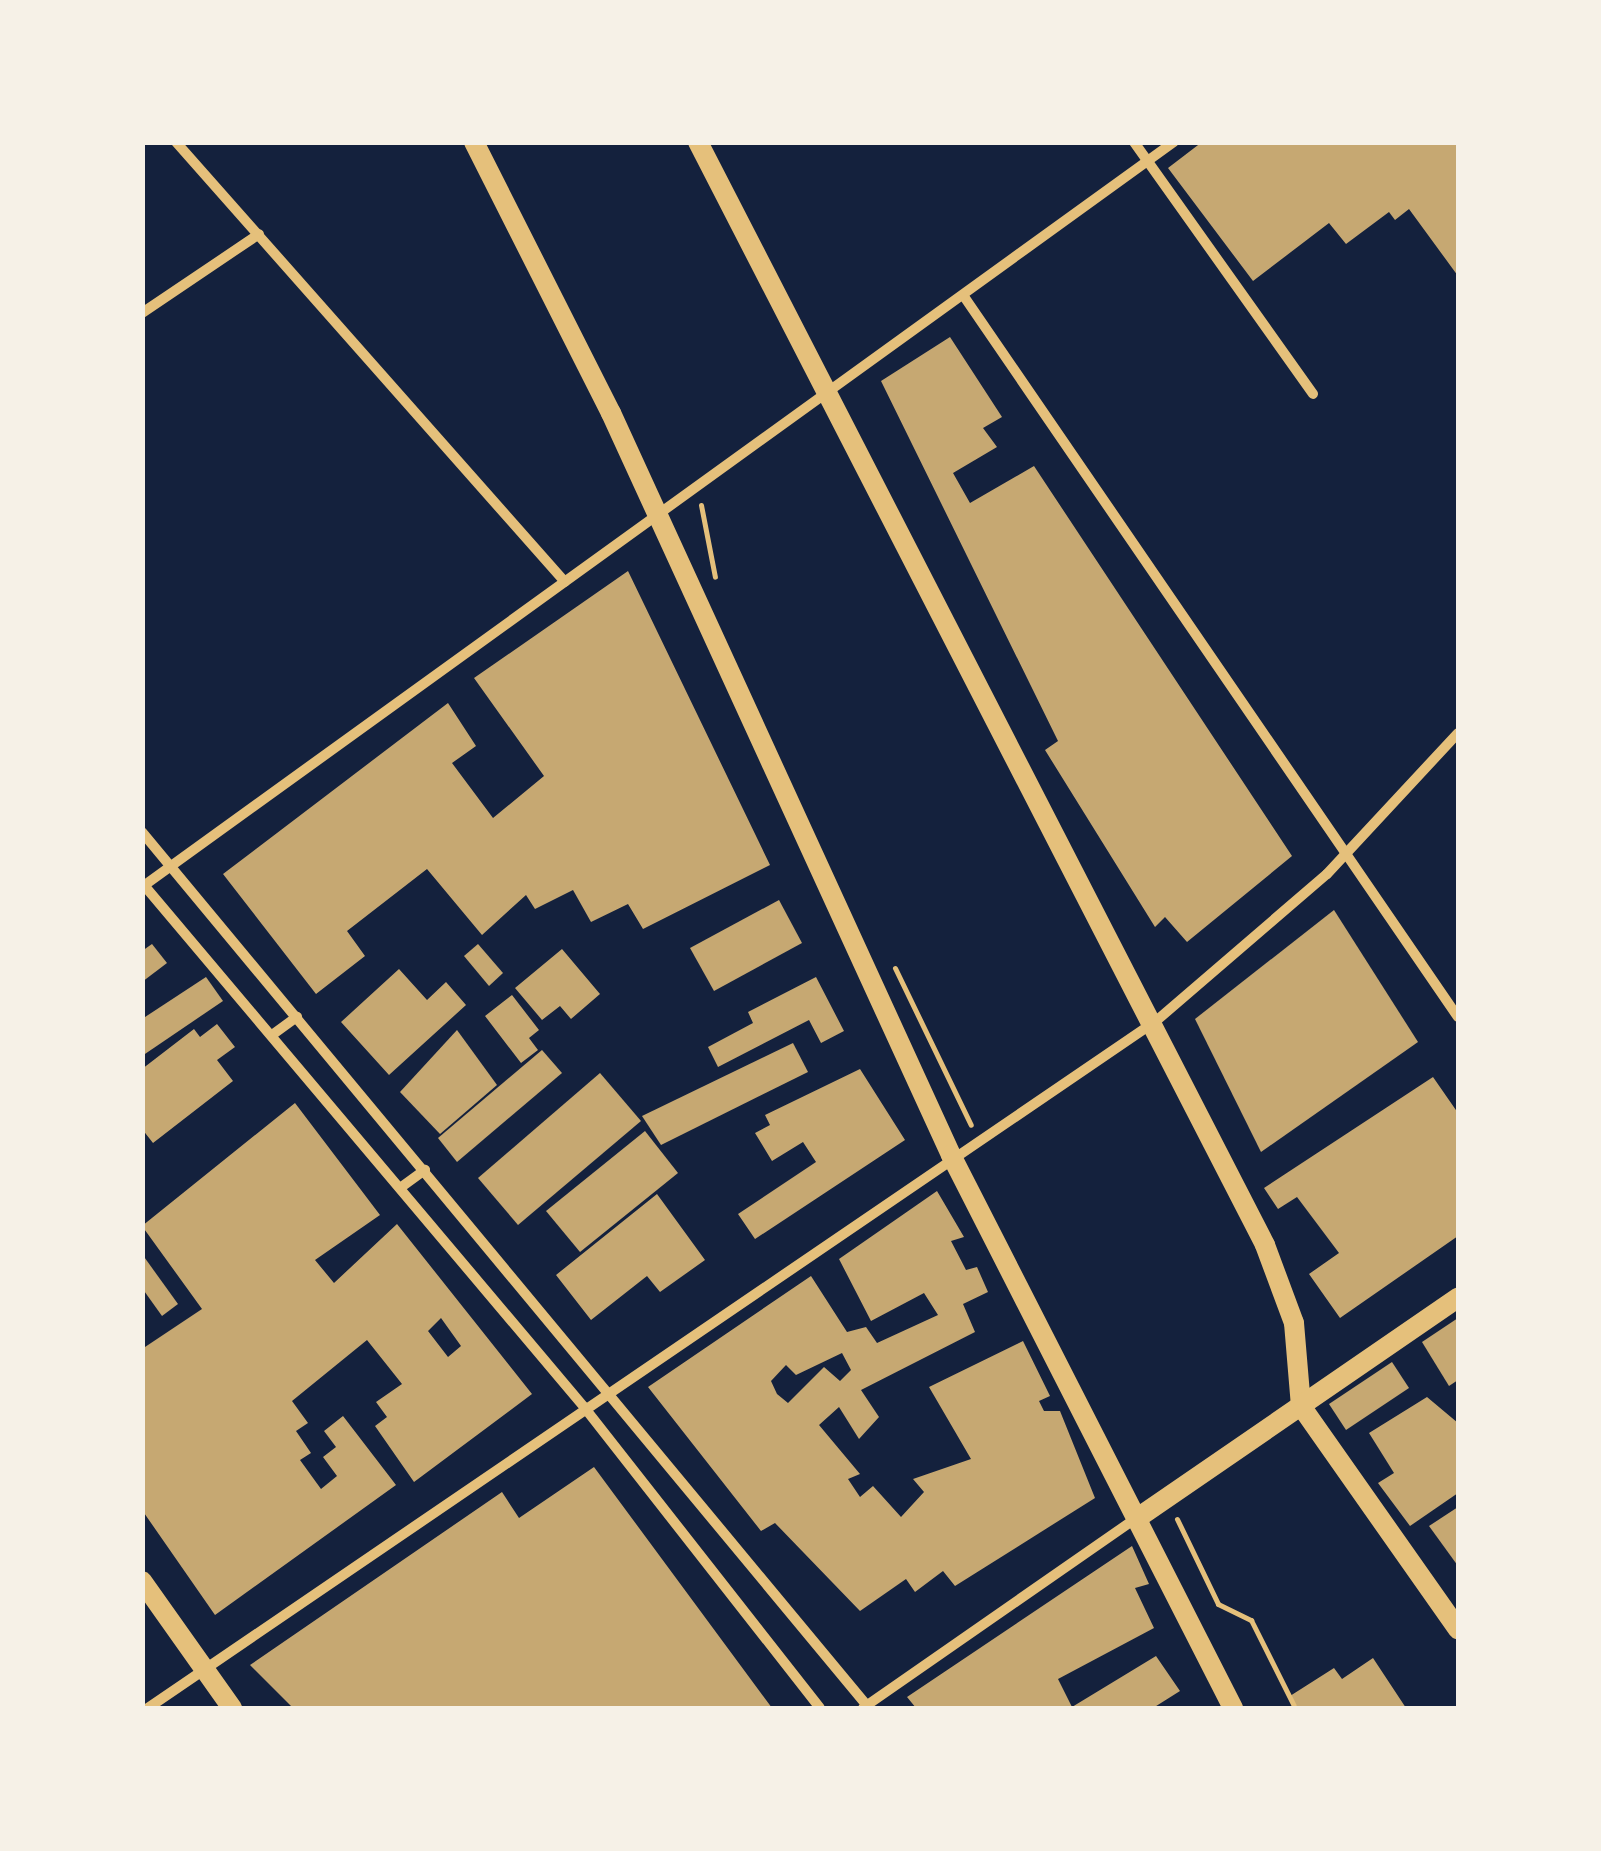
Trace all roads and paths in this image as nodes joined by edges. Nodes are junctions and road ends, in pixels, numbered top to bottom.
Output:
1 (176, 142) edge
2 (474, 142) edge
3 (698, 142) edge
4 (1134, 142) edge
5 (1174, 142) edge
6 (1148, 162) junction
7 (259, 234) junction
8 (963, 295) junction
9 (142, 313) edge
10 (830, 391) junction
11 (1313, 394) dead end
12 (655, 517) junction
13 (566, 582) junction
14 (1458, 733) edge
15 (142, 832) edge
16 (1348, 854) junction
17 (171, 866) junction
18 (143, 886) edge
19 (296, 1016) junction
20 (1458, 1016) edge
21 (1156, 1020) junction
22 (272, 1036) junction
23 (951, 1155) junction
24 (425, 1170) junction
25 (400, 1188) junction
26 (1458, 1298) edge
27 (608, 1389) junction
28 (1301, 1406) junction
29 (584, 1407) junction
30 (1166, 1497) junction
31 (1136, 1519) junction
32 (142, 1581) edge
33 (1458, 1629) edge
34 (205, 1670) junction
35 (148, 1708) edge
36 (232, 1708) edge
37 (820, 1708) edge
38 (866, 1708) edge
39 (1234, 1708) edge
40 (1294, 1708) edge

1 - 7 street
2 - 12 main road
3 - 10 main road
4 - 6 street
5 - 6 street
6 - 8 street
6 - 11 street
7 - 9 street
7 - 13 street
8 - 10 street
8 - 16 street
10 - 12 street
10 - 21 main road
12 - 13 street
12 - 23 main road
13 - 17 street
14 - 16 street
15 - 17 street
16 - 20 street
16 - 21 street
17 - 18 street
17 - 19 street
18 - 22 street
19 - 22 street
19 - 24 street
21 - 23 street
21 - 28 main road
22 - 25 street
23 - 27 street
23 - 31 main road
24 - 25 street
24 - 27 street
25 - 29 street
26 - 28 main road
27 - 29 street
27 - 38 street
28 - 30 main road
28 - 33 main road
29 - 34 street
29 - 37 street
30 - 31 main road
30 - 40 path
31 - 38 street
31 - 39 main road
32 - 34 main road
34 - 35 street
34 - 36 main road

